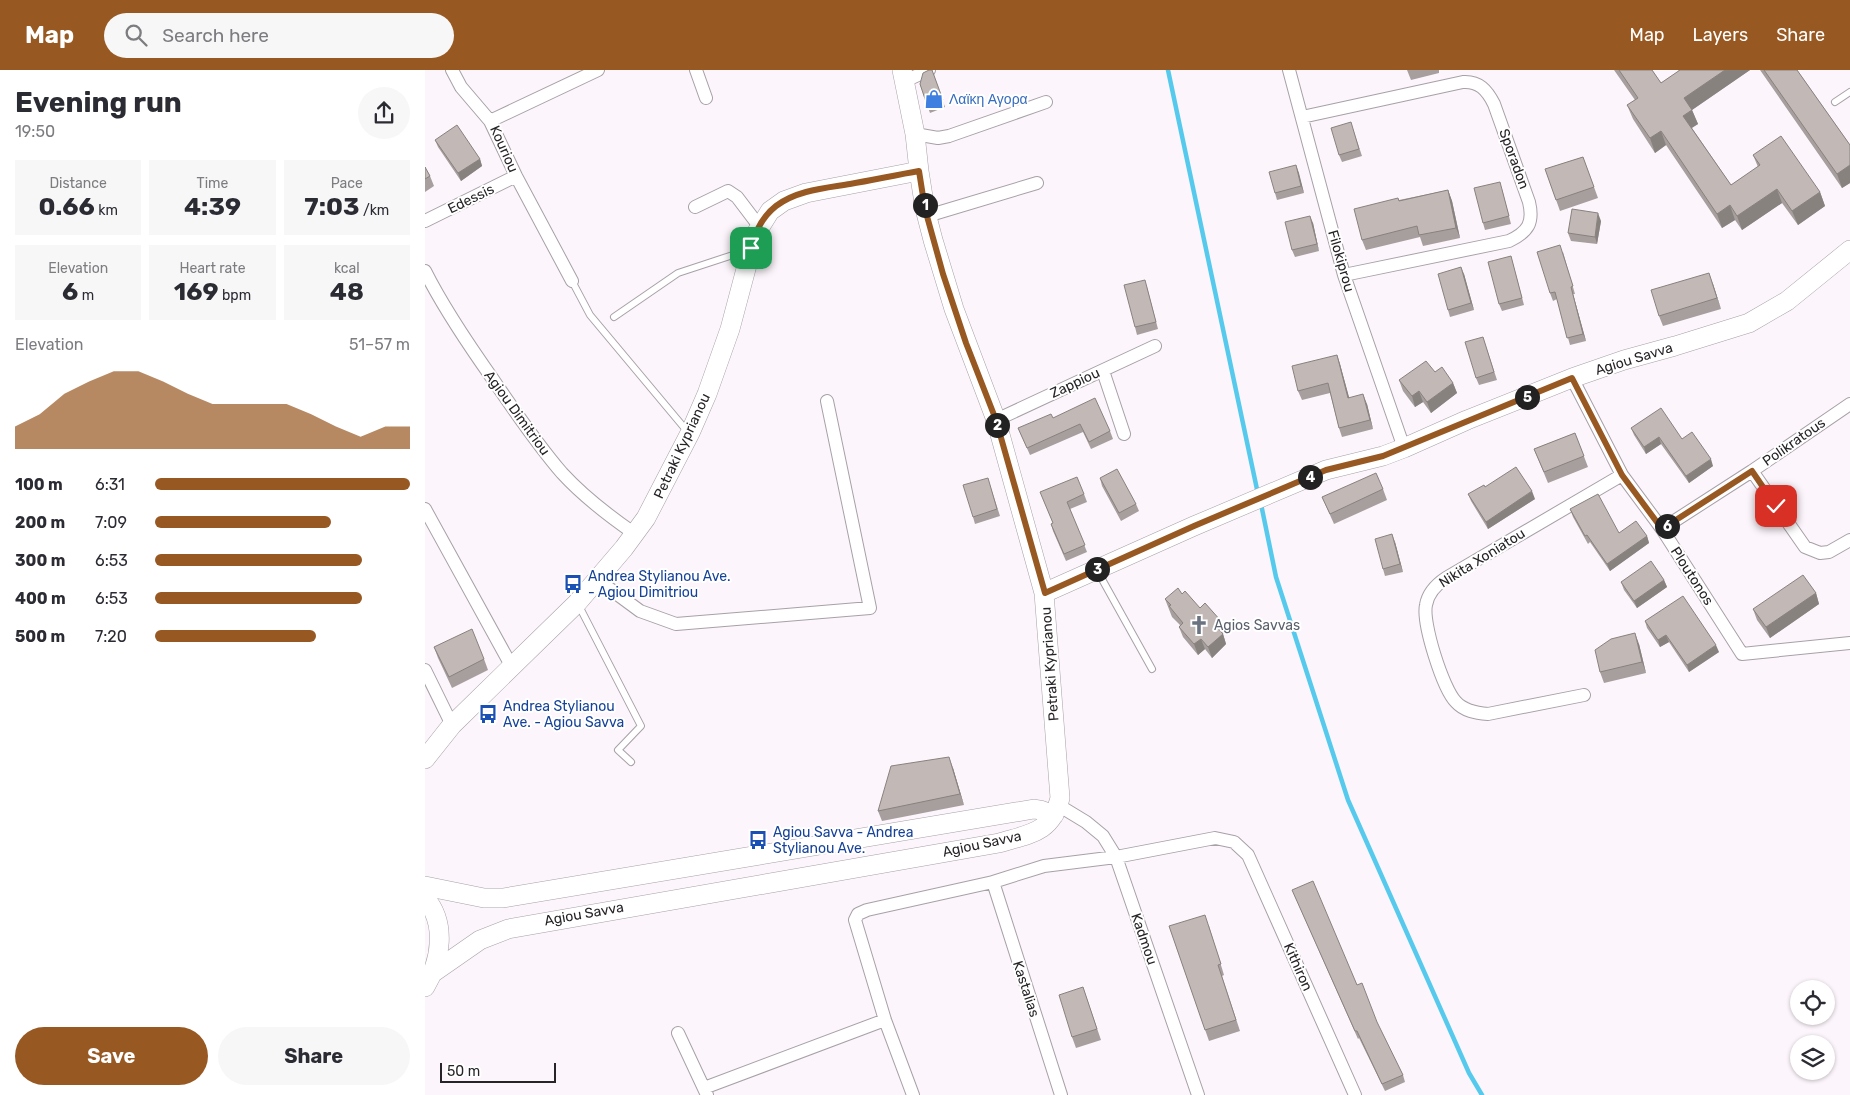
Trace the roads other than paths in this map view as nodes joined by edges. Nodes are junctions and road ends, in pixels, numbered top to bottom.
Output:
1 (452, 70) edge
2 (597, 70) edge
3 (696, 70) edge
4 (929, 70) edge
5 (1289, 70) edge
6 (903, 76) edge
7 (1850, 92) edge
8 (706, 98) dead end
9 (1046, 102) dead end
10 (1835, 102) dead end
11 (1302, 117) junction
12 (490, 120) junction
13 (915, 134) junction
14 (919, 171) junction
15 (516, 176) junction
16 (1037, 183) dead end
17 (695, 207) dead end
18 (927, 216) junction
19 (425, 221) edge
20 (759, 226) junction
21 (751, 248) junction
22 (1850, 250) edge
23 (425, 271) edge
24 (1344, 275) junction
25 (572, 281) joint
26 (614, 316) dead end
27 (1155, 346) dead end
28 (1103, 371) junction
29 (1572, 378) junction
30 (827, 401) dead end
31 (1850, 404) edge
32 (996, 420) junction
33 (690, 434) junction
34 (1124, 434) dead end
35 (1404, 448) junction
36 (1752, 471) junction
37 (1622, 475) junction
38 (425, 509) edge
39 (1662, 529) junction
40 (635, 534) junction
41 (1850, 540) edge
42 (1096, 569) junction
43 (597, 580) junction
44 (1045, 593) junction
45 (577, 603) junction
46 (1850, 643) edge
47 (513, 668) junction
48 (1153, 669) dead end
49 (425, 670) edge
50 (1584, 695) dead end
51 (453, 725) junction
52 (425, 759) edge
53 (631, 762) dead end
54 (1056, 810) junction
55 (1116, 857) junction
56 (993, 882) junction
57 (425, 886) edge
58 (425, 898) edge
59 (429, 980) edge
60 (885, 1020) junction
61 (678, 1033) dead end
62 (706, 1092) edge
63 (913, 1095) edge
64 (1061, 1095) edge
65 (1198, 1095) edge
66 (1355, 1095) edge

1 - 12 street
2 - 12 street, Kouriou
3 - 8 street
4 - 6 street
5 - 11 street, Filokiprou
6 - 13 main road, Petraki Kyprianou
7 - 10 lane
9 - 13 street
11 - 24 street, Filokiprou
11 - 24 street, Sporadon
12 - 15 street, Kouriou
13 - 14 main road, Petraki Kyprianou
14 - 18 main road, Petraki Kyprianou
14 - 20 main road, Petraki Kyprianou
15 - 19 street, Edessis
15 - 25 street, Kouriou
16 - 18 street
17 - 20 street
18 - 32 main road, Petraki Kyprianou
20 - 21 main road, Petraki Kyprianou
21 - 26 lane
21 - 33 main road, Petraki Kyprianou
22 - 29 main road, Agiou Savva
23 - 40 street, Agiou Dimitriou
24 - 35 street, Filokiprou
25 - 33 lane
27 - 28 street, Zappiou
28 - 32 street, Zappiou
28 - 34 street
29 - 35 main road, Agiou Savva
29 - 37 street, Ploutonos
30 - 43 street
31 - 36 street, Polikratous
32 - 44 main road, Petraki Kyprianou
33 - 40 main road, Petraki Kyprianou
35 - 42 main road, Agiou Savva
36 - 39 street, Polikratous
36 - 41 street
37 - 39 street, Ploutonos
37 - 50 street, Nikita Xoniatou
38 - 47 street
39 - 46 street, Ploutonos
40 - 43 main road, Petraki Kyprianou
42 - 44 main road, Agiou Savva
42 - 48 lane
43 - 45 main road, Petraki Kyprianou
44 - 54 main road, Petraki Kyprianou
45 - 47 main road, Petraki Kyprianou
45 - 53 lane
47 - 51 main road, Petraki Kyprianou
49 - 51 street
51 - 52 main road, Petraki Kyprianou
54 - 55 street, Kadmou
54 - 57 main road, Agiou Savva
54 - 59 main road, Agiou Savva
55 - 56 street
55 - 65 street, Kadmou
55 - 66 street, Kithiron
56 - 60 street
56 - 64 street, Kastalias
58 - 59 main road
60 - 62 street
60 - 63 street
61 - 62 street

